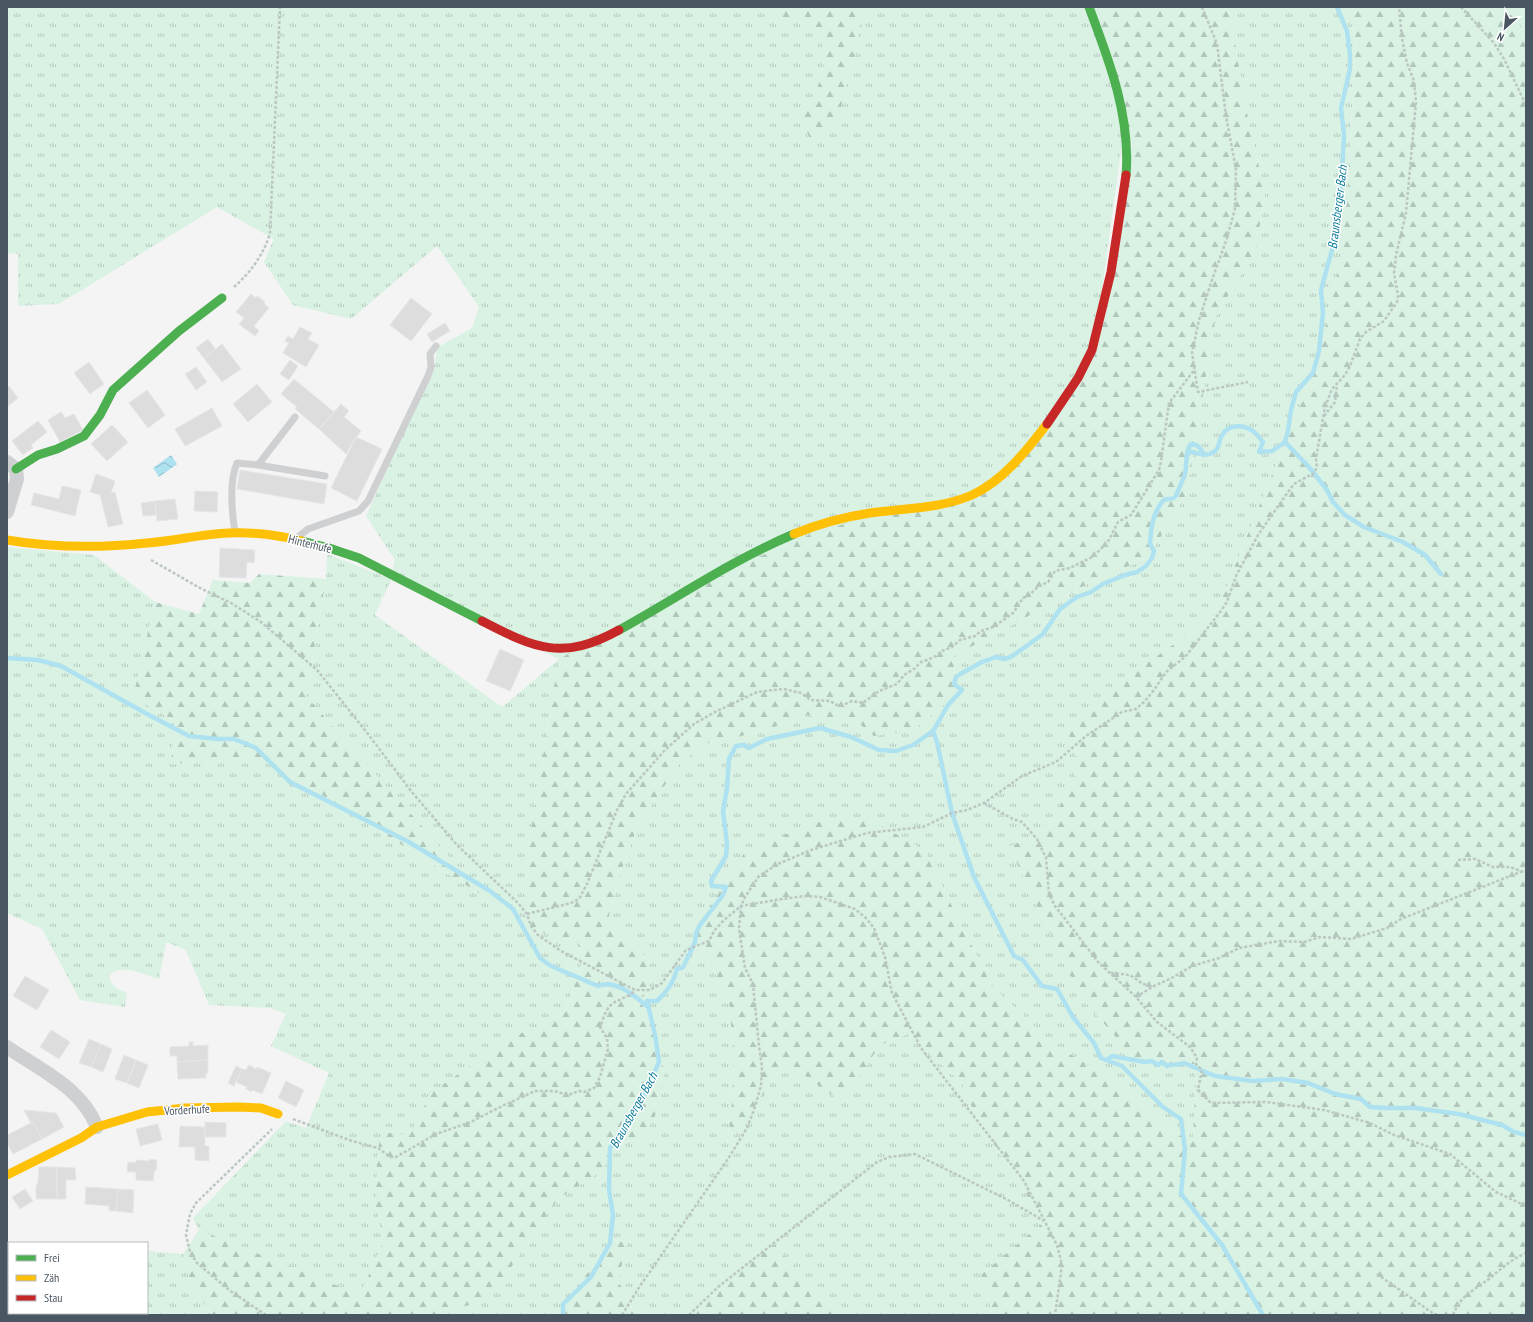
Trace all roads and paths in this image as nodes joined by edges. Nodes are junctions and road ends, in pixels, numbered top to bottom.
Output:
1 (280, 7) edge
2 (1089, 7) edge
3 (1202, 7) edge
4 (1399, 7) edge
5 (1461, 7) edge
6 (1526, 105) edge
7 (222, 298) joint
8 (436, 346) dead end
9 (1195, 369) junction
10 (1248, 382) dead end
11 (1338, 383) junction
12 (1324, 416) junction
13 (295, 417) dead end
14 (11, 465) edge
15 (258, 465) junction
16 (325, 476) dead end
17 (7, 512) edge
18 (235, 533) junction
19 (296, 539) junction
20 (7, 540) edge
21 (129, 545) junction
22 (984, 803) junction
23 (1458, 860) dead end
24 (1524, 872) edge
25 (741, 906) junction
26 (527, 914) junction
27 (1110, 973) junction
28 (1154, 986) junction
29 (635, 990) junction
30 (1136, 997) junction
31 (7, 1047) edge
32 (278, 1114) junction
33 (97, 1127) junction
34 (7, 1175) edge
35 (1526, 1206) edge
36 (1045, 1221) junction
37 (1526, 1253) edge
38 (1377, 1274) dead end
39 (266, 1315) edge
40 (622, 1315) edge
41 (689, 1315) edge
42 (1055, 1315) edge
43 (1439, 1315) edge
44 (1453, 1315) edge

1 - 7 path
2 - 19 street, Hinterhufe
3 - 9 path
4 - 11 path
5 - 6 path
7 - 14 street
8 - 19 lane
9 - 10 path
9 - 26 path
11 - 12 path
11 - 12 path
12 - 22 path
13 - 15 lane
14 - 17 street
15 - 16 lane
15 - 18 lane
18 - 19 street, Hinterhufe
18 - 21 street, Hinterhufe
20 - 21 street, Hinterhufe
21 - 26 path
22 - 25 path
22 - 27 path
23 - 24 path
24 - 28 path
25 - 29 path
25 - 36 path
25 - 40 path
26 - 29 path
27 - 28 path
27 - 30 path
28 - 30 path
29 - 32 path
30 - 35 path
31 - 33 street
32 - 33 street, Vorderhufe
32 - 39 path
33 - 34 street, Vorderhufe
36 - 41 path
36 - 42 path
37 - 44 path
38 - 43 path

